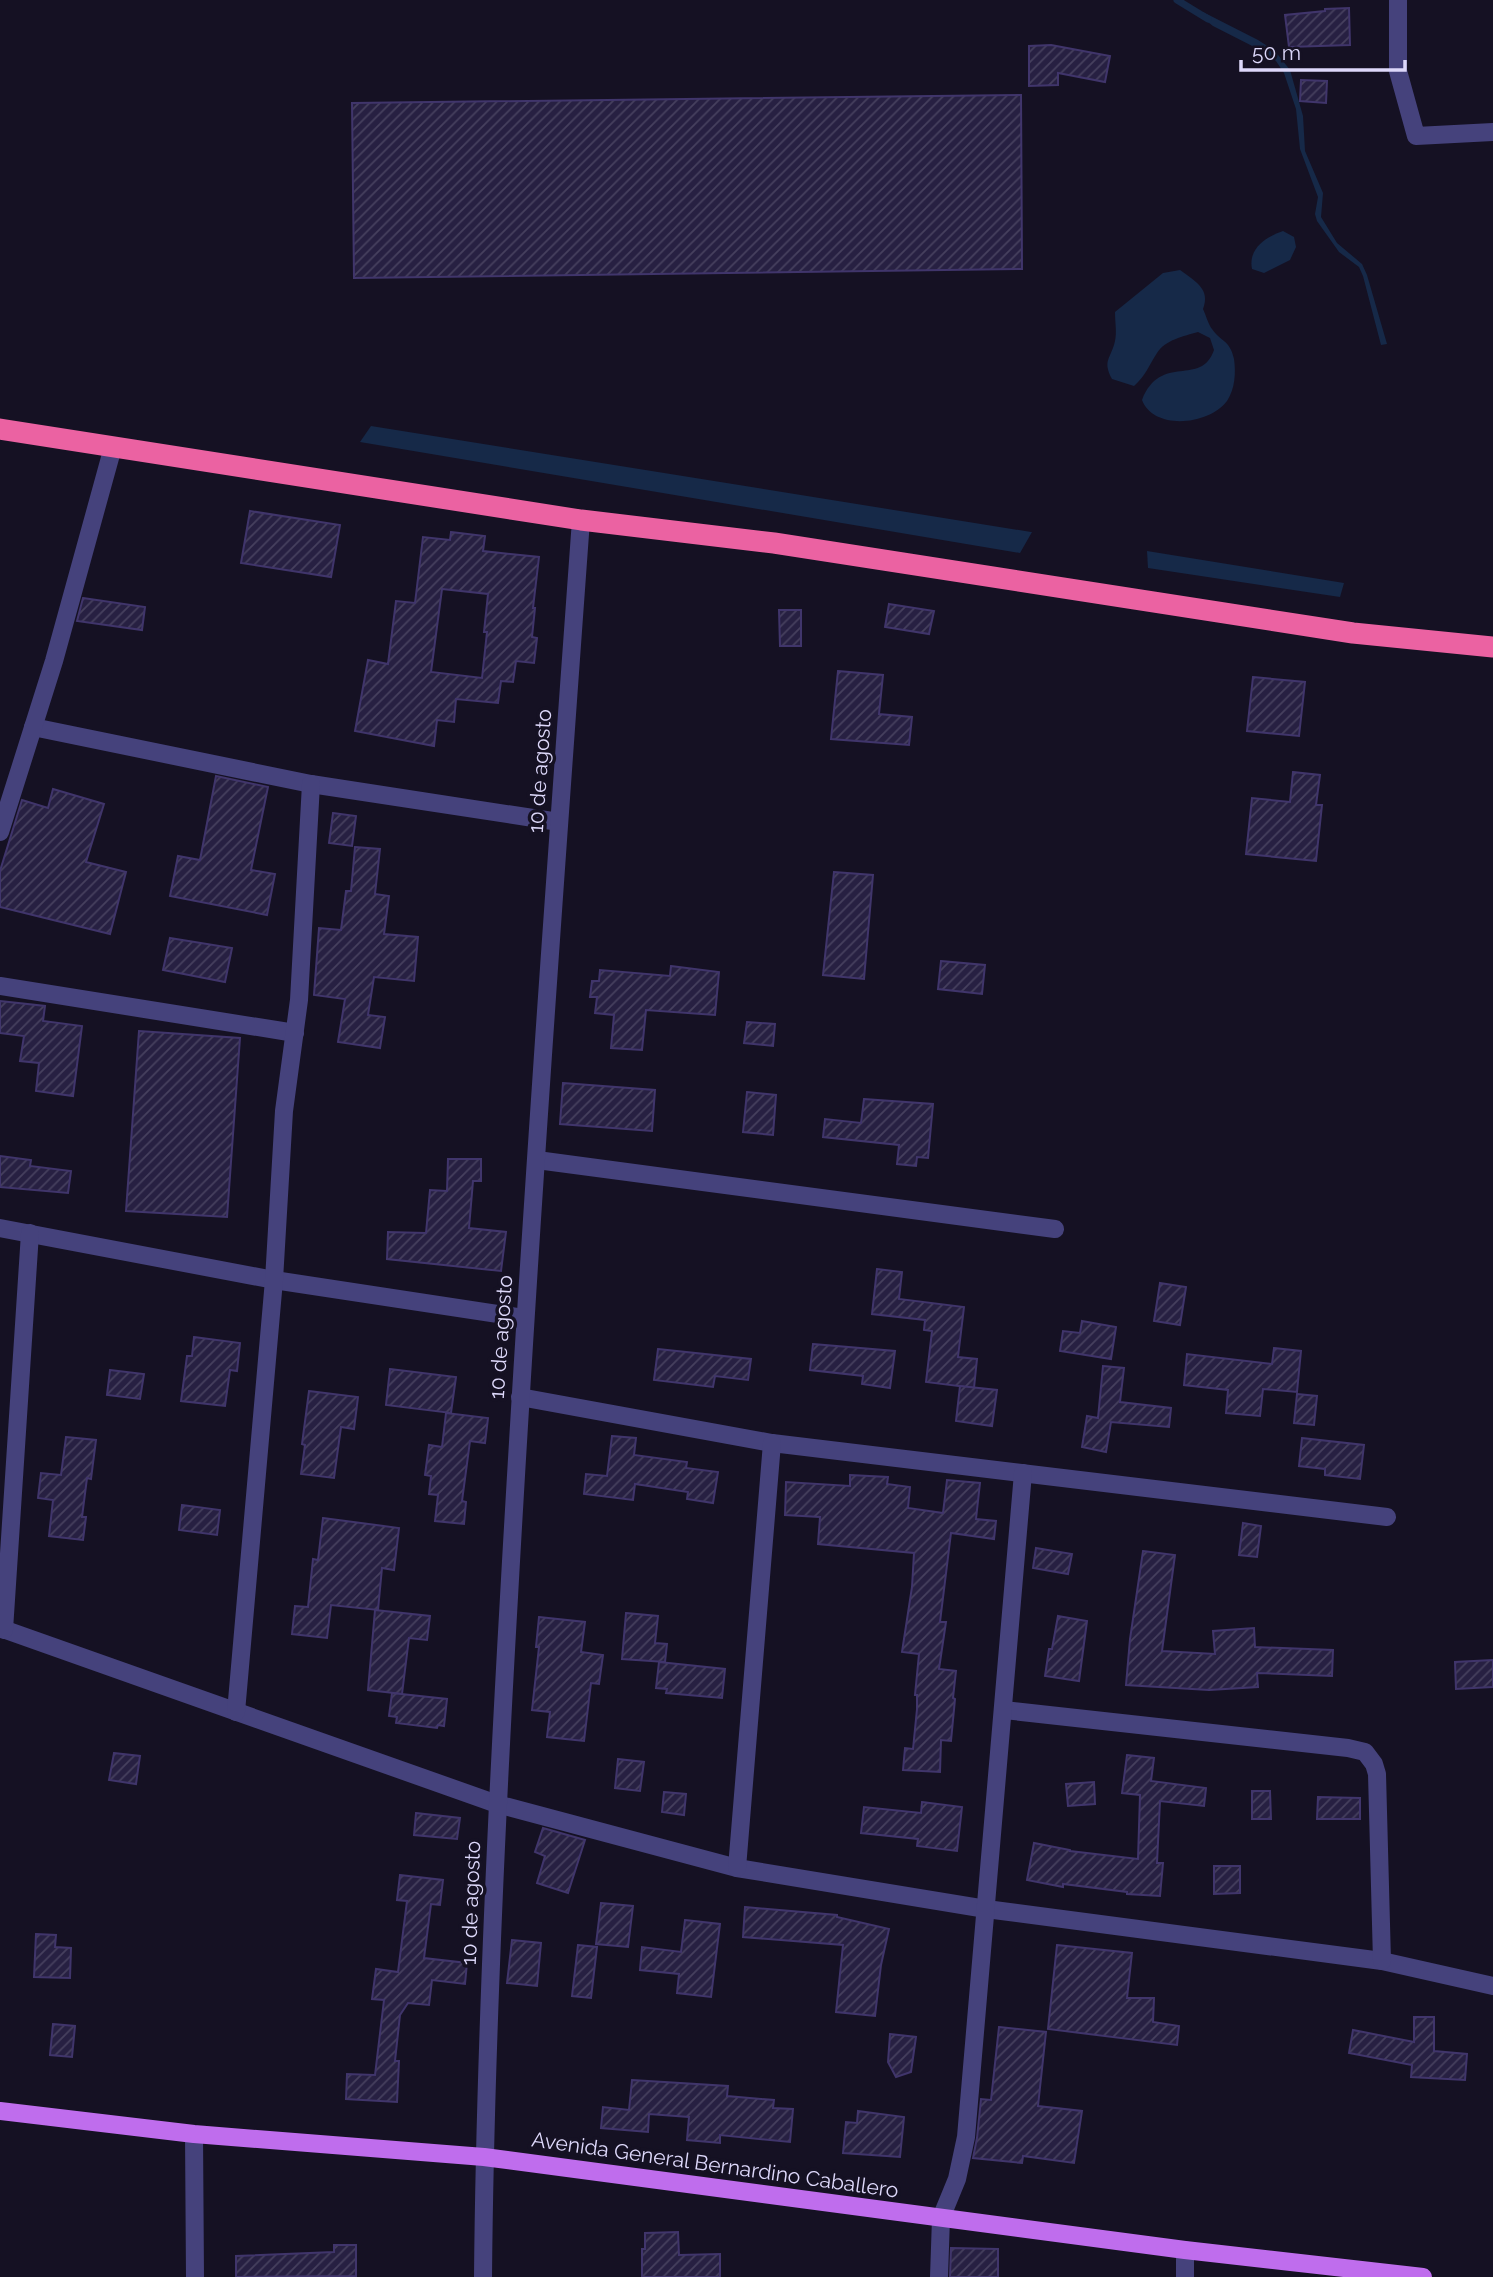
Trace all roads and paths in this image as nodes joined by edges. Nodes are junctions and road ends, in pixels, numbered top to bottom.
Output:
1 (1398, 0) edge
2 (1493, 132) edge
3 (0, 429) edge
4 (113, 447) junction
5 (581, 520) junction
6 (1493, 647) edge
7 (33, 727) junction
8 (311, 784) junction
9 (559, 822) junction
10 (0, 832) edge
11 (0, 986) edge
12 (295, 1033) junction
13 (537, 1160) junction
14 (0, 1228) edge
15 (1055, 1229) dead end
16 (30, 1233) junction
17 (274, 1280) junction
18 (524, 1318) junction
19 (520, 1396) junction
20 (772, 1443) junction
21 (1023, 1474) junction
22 (1387, 1517) dead end
23 (2, 1629) edge
24 (1004, 1710) junction
25 (236, 1712) junction
26 (497, 1804) junction
27 (737, 1867) junction
28 (986, 1909) junction
29 (1382, 1961) junction
30 (1493, 1986) edge
31 (0, 2111) edge
32 (194, 2134) junction
33 (484, 2157) junction
34 (942, 2218) junction
35 (1185, 2250) junction
36 (195, 2277) edge
37 (483, 2277) edge
38 (939, 2277) edge
39 (1185, 2277) edge
40 (1423, 2277) edge

1 - 2 street
3 - 4 highway
4 - 5 highway
4 - 7 street
5 - 6 highway
5 - 9 street, 10 de agosto
7 - 8 street
7 - 10 street
8 - 9 street
8 - 12 street
9 - 13 street, 10 de agosto
11 - 12 street
12 - 17 street
13 - 15 street
13 - 18 street, 10 de agosto
14 - 16 street
16 - 17 street
16 - 23 street
17 - 18 street
17 - 25 street
18 - 19 street, 10 de agosto
19 - 20 street
19 - 26 street, 10 de agosto
20 - 21 street
20 - 27 street
21 - 22 street
21 - 24 street
23 - 25 street
24 - 28 street
24 - 29 street
25 - 26 street
26 - 27 street
26 - 33 street, 10 de agosto
27 - 28 street
28 - 29 street
28 - 34 street
29 - 30 street
31 - 32 main road, Avenida General Bernardino Caballero
32 - 33 main road, Avenida General Bernardino Caballero
32 - 36 street
33 - 34 main road, Avenida General Bernardino Caballero
33 - 37 street, 10 de agosto
34 - 35 main road, Avenida General Bernardino Caballero
34 - 38 street
35 - 39 street
35 - 40 main road, Avenida General Bernardino Caballero

